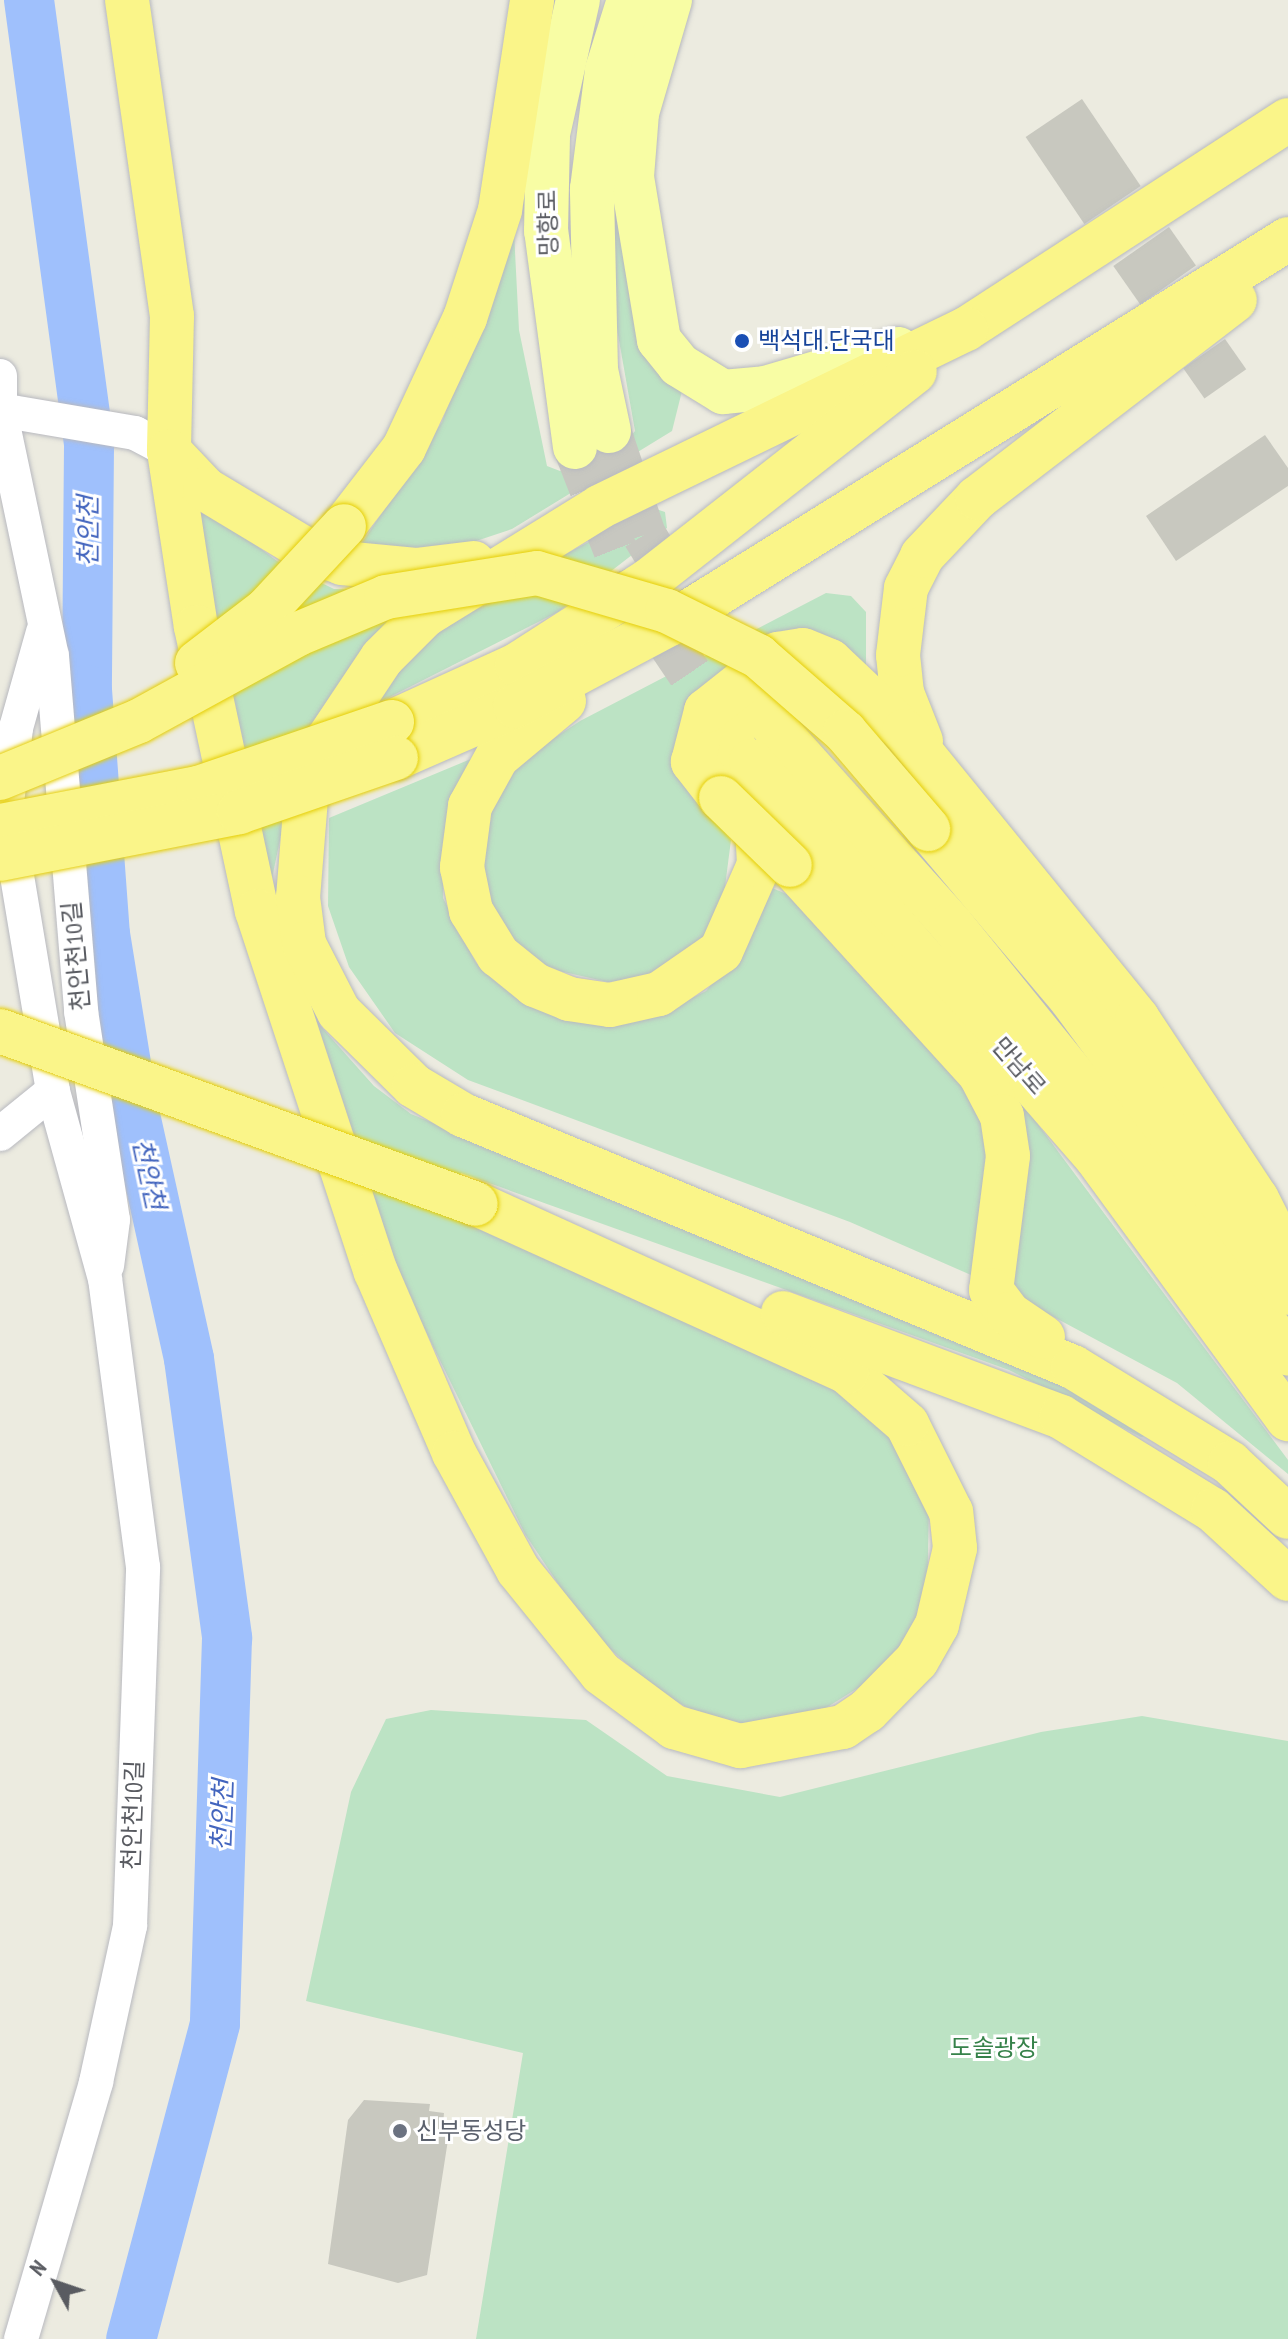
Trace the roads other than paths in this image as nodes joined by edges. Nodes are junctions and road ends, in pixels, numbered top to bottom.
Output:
1 (127, 0) edge
2 (532, 0) edge
3 (578, 0) edge
4 (629, 0) edge
5 (670, 0) edge
6 (1288, 120) edge
7 (1288, 239) edge
8 (1288, 259) edge
9 (966, 329) junction
10 (0, 376) edge
11 (166, 387) junction
12 (8, 412) edge
13 (169, 451) junction
14 (230, 500) junction
15 (541, 541) junction
16 (669, 624) junction
17 (43, 632) junction
18 (743, 720) junction
19 (394, 740) junction
20 (0, 757) edge
21 (935, 768) junction
22 (0, 778) edge
23 (0, 826) edge
24 (0, 859) edge
25 (0, 1031) edge
26 (53, 1091) junction
27 (0, 1134) edge
28 (476, 1204) junction
29 (1288, 1261) edge
30 (105, 1279) junction
31 (1288, 1293) edge
32 (1288, 1354) edge
33 (1159, 1416) junction
34 (1288, 1419) edge
35 (1288, 1517) edge
36 (1288, 1579) edge
37 (21, 2339) edge

1 - 11 highway
2 - 20 highway, bridge
3 - 4 main road, 망향로
5 - 9 main road
6 - 9 highway
7 - 16 highway
8 - 21 highway
9 - 15 highway
9 - 19 highway
10 - 12 street, 천안천10길
11 - 13 highway
11 - 14 highway
12 - 13 street
12 - 17 street, 천안천10길
13 - 14 highway
13 - 28 highway
14 - 15 highway
15 - 33 highway
16 - 18 highway
16 - 19 highway
17 - 26 street, 천안천10길
17 - 30 street, 천안천10길
18 - 32 highway, 만남로
18 - 34 highway, 만남로
19 - 23 highway, bridge
19 - 24 highway, bridge
21 - 29 highway
21 - 33 highway, bridge
22 - 31 highway, bridge
25 - 28 highway, bridge
26 - 27 street
26 - 30 street, 천안천10길
28 - 36 highway
30 - 37 street, 천안천10길
33 - 35 highway

